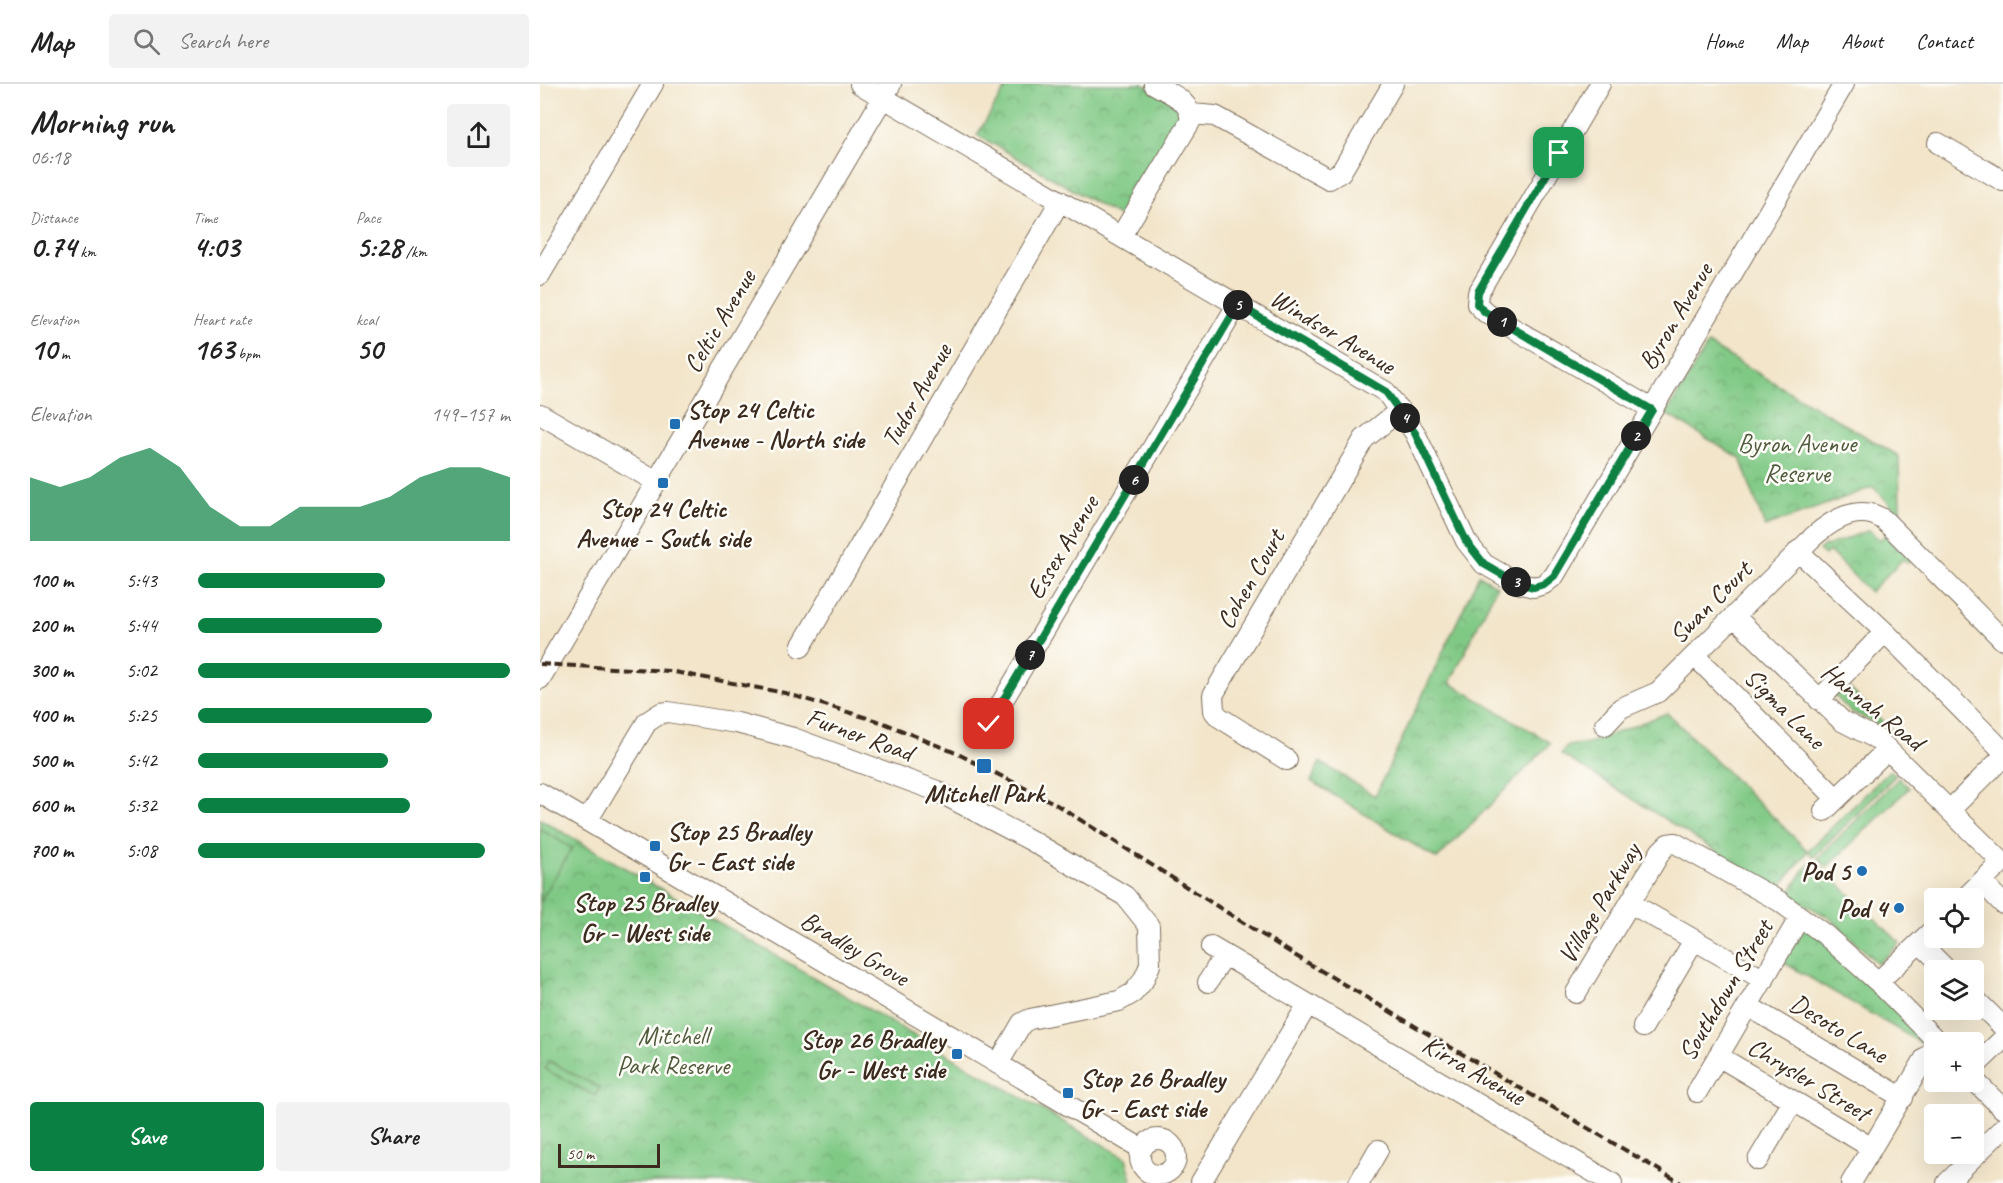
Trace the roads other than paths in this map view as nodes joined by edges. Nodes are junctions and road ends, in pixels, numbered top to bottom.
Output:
1 (652, 84) edge
2 (860, 84) edge
3 (1154, 84) edge
4 (1393, 84) edge
5 (1600, 84) edge
6 (1839, 86) edge
7 (887, 91) edge
8 (1191, 114) junction
9 (1938, 143) dead end
10 (2003, 181) edge
11 (1060, 201) junction
12 (1121, 236) junction
13 (540, 275) edge
14 (1238, 305) junction
15 (1400, 410) junction
16 (1652, 410) junction
17 (540, 414) edge
18 (655, 481) junction
19 (1798, 551) junction
20 (1554, 576) joint
21 (1735, 617) junction
22 (1884, 632) junction
23 (2003, 640) edge
24 (801, 647) dead end
25 (1695, 656) junction
26 (540, 680) edge
27 (1818, 700) junction
28 (989, 724) dead end
29 (1605, 725) dead end
30 (1887, 748) junction
31 (2003, 751) edge
32 (2003, 757) edge
33 (1287, 760) dead end
34 (540, 793) edge
35 (1950, 810) junction
36 (588, 821) junction
37 (2002, 861) edge
38 (1982, 882) junction
39 (1976, 888) edge
40 (1630, 903) junction
41 (2003, 904) edge
42 (1800, 916) junction
43 (1924, 939) edge
44 (1694, 940) junction
45 (1920, 943) junction
46 (1937, 960) edge
47 (1764, 980) junction
48 (1208, 982) dead end
49 (1878, 982) junction
50 (1576, 993) dead end
51 (1308, 1004) junction
52 (1748, 1006) junction
53 (1984, 1008) edge
54 (1643, 1027) dead end
55 (2003, 1027) edge
56 (1928, 1032) edge
57 (2003, 1039) edge
58 (1718, 1056) junction
59 (1984, 1057) edge
60 (1924, 1060) edge
61 (998, 1064) junction
62 (1984, 1088) edge
63 (1697, 1092) dead end
64 (1903, 1098) junction
65 (2000, 1100) edge
66 (1792, 1101) junction
67 (2003, 1128) edge
68 (1872, 1148) junction
69 (1142, 1149) junction
70 (1378, 1150) dead end
71 (1758, 1160) dead end
72 (1173, 1166) junction
73 (1148, 1178) edge
74 (1955, 1180) edge
75 (1201, 1183) edge
76 (1359, 1183) edge
77 (1612, 1183) edge
78 (1851, 1183) edge

1 - 13 street
2 - 7 street, Windsor Avenue
3 - 8 street
4 - 8 street
5 - 16 street
6 - 16 street, Byron Avenue
7 - 11 street, Windsor Avenue
7 - 18 street, Celtic Avenue
8 - 12 street
9 - 10 street
11 - 12 street, Windsor Avenue
11 - 24 street, Tudor Avenue
12 - 14 street, Windsor Avenue
14 - 15 street, Windsor Avenue
14 - 28 street, Essex Avenue
15 - 20 street, Windsor Avenue
15 - 33 street, Cohen Court
16 - 20 street, Byron Avenue
17 - 18 street
18 - 26 street, Celtic Avenue
19 - 21 street, Swan Court
19 - 22 street
19 - 23 street, Swan Court
21 - 25 street, Swan Court
21 - 27 street, Hannah Road
22 - 27 street
22 - 31 street
25 - 29 street, Swan Court
25 - 30 street, Sigma Lane
27 - 30 street, Hannah Road
30 - 35 street, Hannah Road
32 - 35 street
34 - 36 street, Bradley Grove
35 - 37 street, Hannah Road
36 - 61 street, Bradley Grove
36 - 61 street, Furner Road
37 - 38 street
38 - 39 street
38 - 41 street
40 - 42 street, Village Parkway
40 - 44 street
40 - 50 street, Village Parkway
42 - 47 street, Southdown Street
42 - 49 street, Village Parkway
43 - 45 street
44 - 47 street
44 - 54 street
45 - 46 street
45 - 49 street
47 - 52 street, Southdown Street
48 - 51 street, Kirra Avenue
49 - 56 street, Village Parkway
51 - 75 street
51 - 77 street, Kirra Avenue
52 - 58 street, Southdown Street
52 - 64 street, Desoto Lane
53 - 55 street
57 - 59 street
58 - 63 street, Southdown Street
58 - 66 street, Chrysler Street
60 - 64 street
61 - 69 street, Bradley Grove
62 - 65 street
64 - 68 street
66 - 68 street, Chrysler Street
66 - 71 street
67 - 74 street
68 - 78 street
69 - 72 street
69 - 73 street
70 - 76 street
72 - 73 street
72 - 75 street

